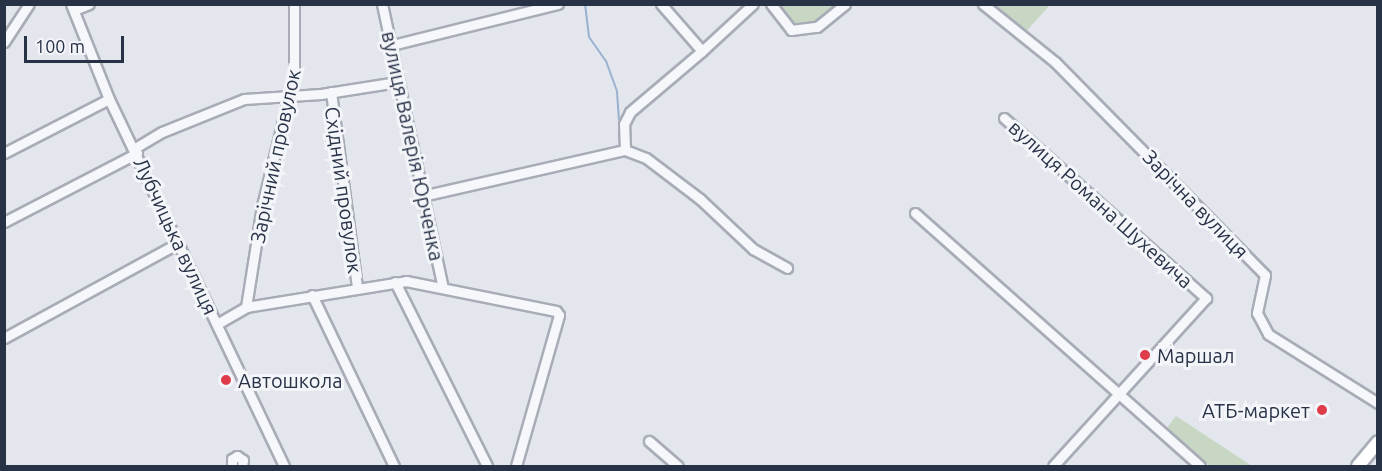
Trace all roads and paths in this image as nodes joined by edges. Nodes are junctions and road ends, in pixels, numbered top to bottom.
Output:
1 (29, 4) edge
2 (89, 4) edge
3 (294, 4) edge
4 (382, 4) edge
5 (558, 4) edge
6 (661, 4) edge
7 (753, 4) edge
8 (771, 4) edge
9 (845, 4) edge
10 (983, 4) edge
11 (73, 7) edge
12 (4, 42) edge
13 (392, 45) junction
14 (702, 51) junction
15 (398, 82) junction
16 (331, 92) junction
17 (290, 95) junction
18 (110, 99) junction
19 (1004, 117) dead end
20 (136, 150) junction
21 (625, 150) junction
22 (4, 153) edge
23 (422, 196) junction
24 (915, 213) dead end
25 (4, 222) edge
26 (178, 243) junction
27 (787, 268) dead end
28 (395, 282) junction
29 (357, 287) junction
30 (443, 288) junction
31 (312, 295) junction
32 (246, 307) junction
33 (217, 324) junction
34 (4, 338) edge
35 (1117, 396) junction
36 (1377, 403) edge
37 (649, 441) dead end
38 (1377, 442) edge
39 (231, 466) edge
40 (242, 466) edge
41 (284, 466) edge
42 (394, 466) edge
43 (487, 466) edge
44 (516, 466) edge
45 (678, 466) edge
46 (1053, 466) edge
47 (1200, 466) edge
48 (1358, 466) edge

1 - 12 street
2 - 11 street
3 - 17 street, Зарічний провулок
4 - 13 street, вулиця Валерія Юрченка
5 - 13 street
6 - 14 street
7 - 14 street
8 - 9 street
10 - 36 street, Зарічна вулиця
11 - 18 street, Лубчицька вулиця
13 - 15 street, вулиця Валерія Юрченка
14 - 21 street
15 - 16 street
15 - 23 street, вулиця Валерія Юрченка
16 - 17 street
16 - 29 street, Східний провулок
17 - 20 street
17 - 32 street, Зарічний провулок
18 - 20 street, Лубчицька вулиця
18 - 22 street
19 - 35 street, вулиця Романа Шухевича
20 - 25 street
20 - 26 street, Лубчицька вулиця
21 - 23 street
21 - 27 street
23 - 30 street, вулиця Валерія Юрченка
24 - 35 street
26 - 33 street, Лубчицька вулиця
26 - 34 street
28 - 29 street
28 - 30 street
28 - 43 street
29 - 31 street
30 - 44 street
31 - 32 street
31 - 42 street
32 - 33 street
33 - 41 street, Лубчицька вулиця
35 - 46 street, вулиця Романа Шухевича
35 - 47 street
37 - 45 street
38 - 48 main road
39 - 40 street

